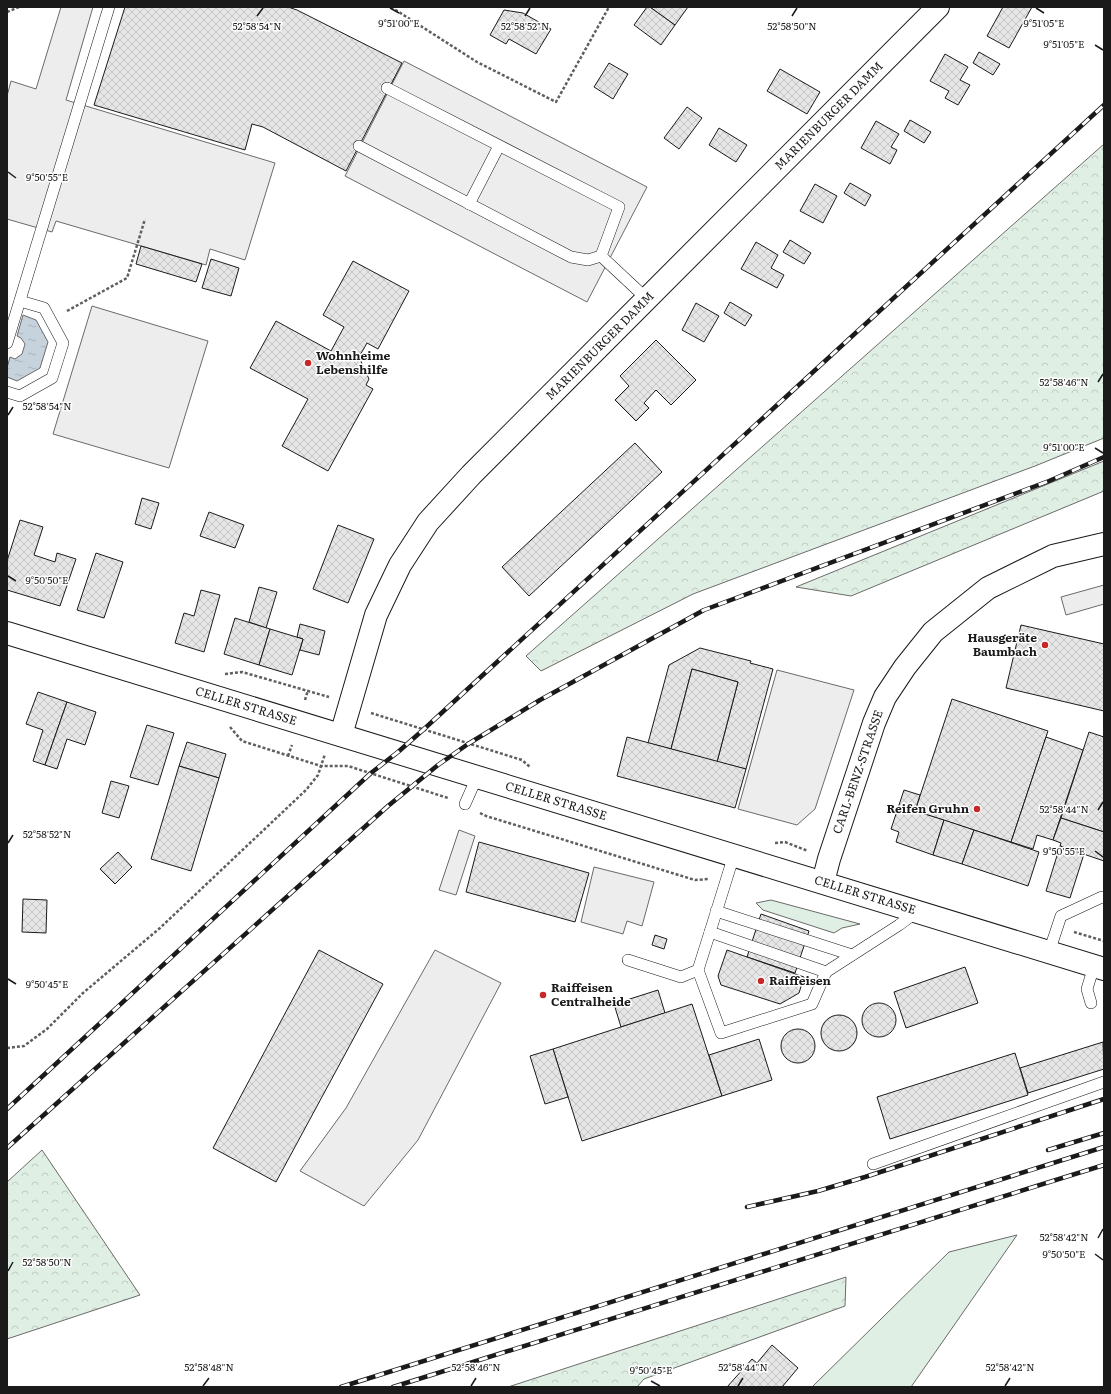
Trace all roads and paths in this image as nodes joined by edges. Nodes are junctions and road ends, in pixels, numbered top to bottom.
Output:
1 (19, 7) edge
2 (109, 7) edge
3 (391, 7) edge
4 (609, 7) edge
5 (938, 7) edge
6 (7, 12) edge
7 (387, 88) dead end
8 (359, 146) dead end
9 (499, 146) junction
10 (469, 204) junction
11 (145, 219) dead end
12 (601, 256) junction
13 (647, 299) junction
14 (20, 301) junction
15 (51, 320) junction
16 (7, 343) edge
17 (7, 392) edge
18 (1104, 544) edge
19 (7, 633) edge
20 (242, 672) dead end
21 (308, 690) junction
22 (331, 698) dead end
23 (305, 700) dead end
24 (366, 711) dead end
25 (342, 735) junction
26 (242, 741) dead end
27 (292, 742) dead end
28 (288, 756) junction
29 (522, 760) dead end
30 (320, 766) junction
31 (477, 776) junction
32 (438, 794) dead end
33 (465, 804) joint
34 (734, 855) junction
35 (727, 878) junction
36 (823, 882) junction
37 (1104, 898) edge
38 (716, 911) junction
39 (918, 911) junction
40 (710, 932) junction
41 (1049, 952) junction
42 (852, 955) junction
43 (628, 960) dead end
44 (1099, 967) edge
45 (698, 970) junction
46 (826, 972) junction
47 (1091, 1003) dead end
48 (7, 1048) edge
49 (1104, 1082) edge
50 (873, 1164) dead end

1 - 6 path
2 - 14 lane
3 - 4 path
5 - 13 street, MARIENBURGER DAMM
7 - 9 lane
8 - 10 lane
9 - 10 lane
9 - 12 lane
10 - 12 lane
11 - 15 path
12 - 13 lane
13 - 25 street, MARIENBURGER DAMM
14 - 15 lane
14 - 16 lane
15 - 17 lane
18 - 36 street, CARL-BENZ-STRASSE
19 - 25 street, CELLER STRASSE
20 - 21 path
21 - 22 path
21 - 23 path
24 - 29 path
25 - 31 street, CELLER STRASSE
26 - 28 path
27 - 28 path
28 - 30 path
30 - 32 path
30 - 48 path
31 - 33 lane
31 - 34 street, CELLER STRASSE
33 - 35 path
34 - 35 lane
34 - 36 street, CELLER STRASSE
35 - 38 lane
36 - 39 street, CELLER STRASSE
37 - 41 lane
38 - 40 lane
38 - 42 lane
39 - 41 street, CELLER STRASSE
39 - 42 lane
40 - 45 lane
40 - 46 lane
41 - 44 street, CELLER STRASSE
42 - 46 lane
43 - 45 lane
44 - 47 lane
45 - 46 lane
49 - 50 lane

